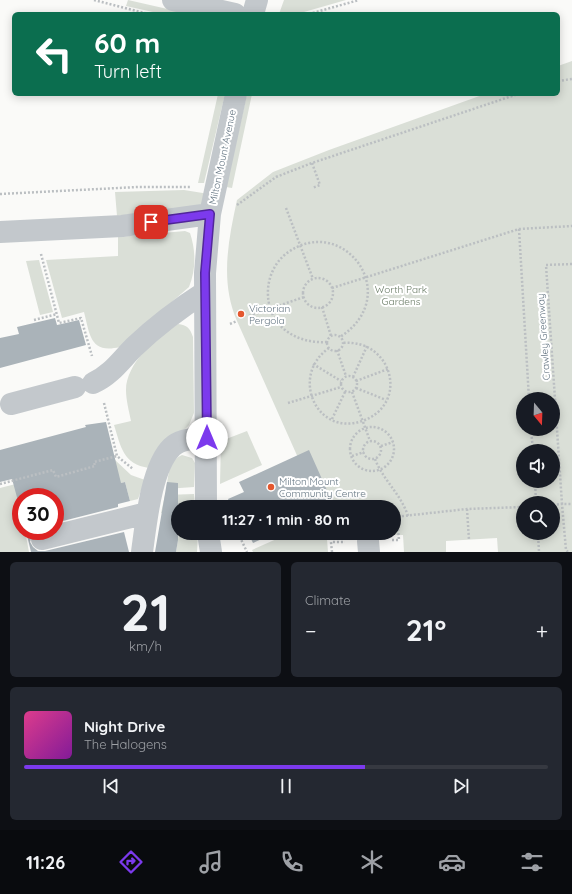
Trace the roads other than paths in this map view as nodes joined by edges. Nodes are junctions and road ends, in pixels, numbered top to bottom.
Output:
1 (173, 0) edge
2 (257, 0) edge
3 (226, 12) edge
4 (254, 12) edge
5 (236, 96) edge
6 (210, 214) junction
7 (0, 232) edge
8 (205, 292) junction
9 (11, 404) dead end
10 (207, 438) junction
11 (206, 500) edge
12 (147, 513) junction
13 (64, 534) edge
14 (209, 540) edge
15 (142, 552) edge
16 (212, 552) edge

1 - 3 street
2 - 4 street
5 - 6 street, Milton Mount Avenue
6 - 7 street
6 - 8 street, Milton Mount Avenue
8 - 9 street
8 - 10 street, Milton Mount Avenue
10 - 11 street, Milton Mount Avenue
10 - 12 street
12 - 13 street
12 - 15 street
14 - 16 street

